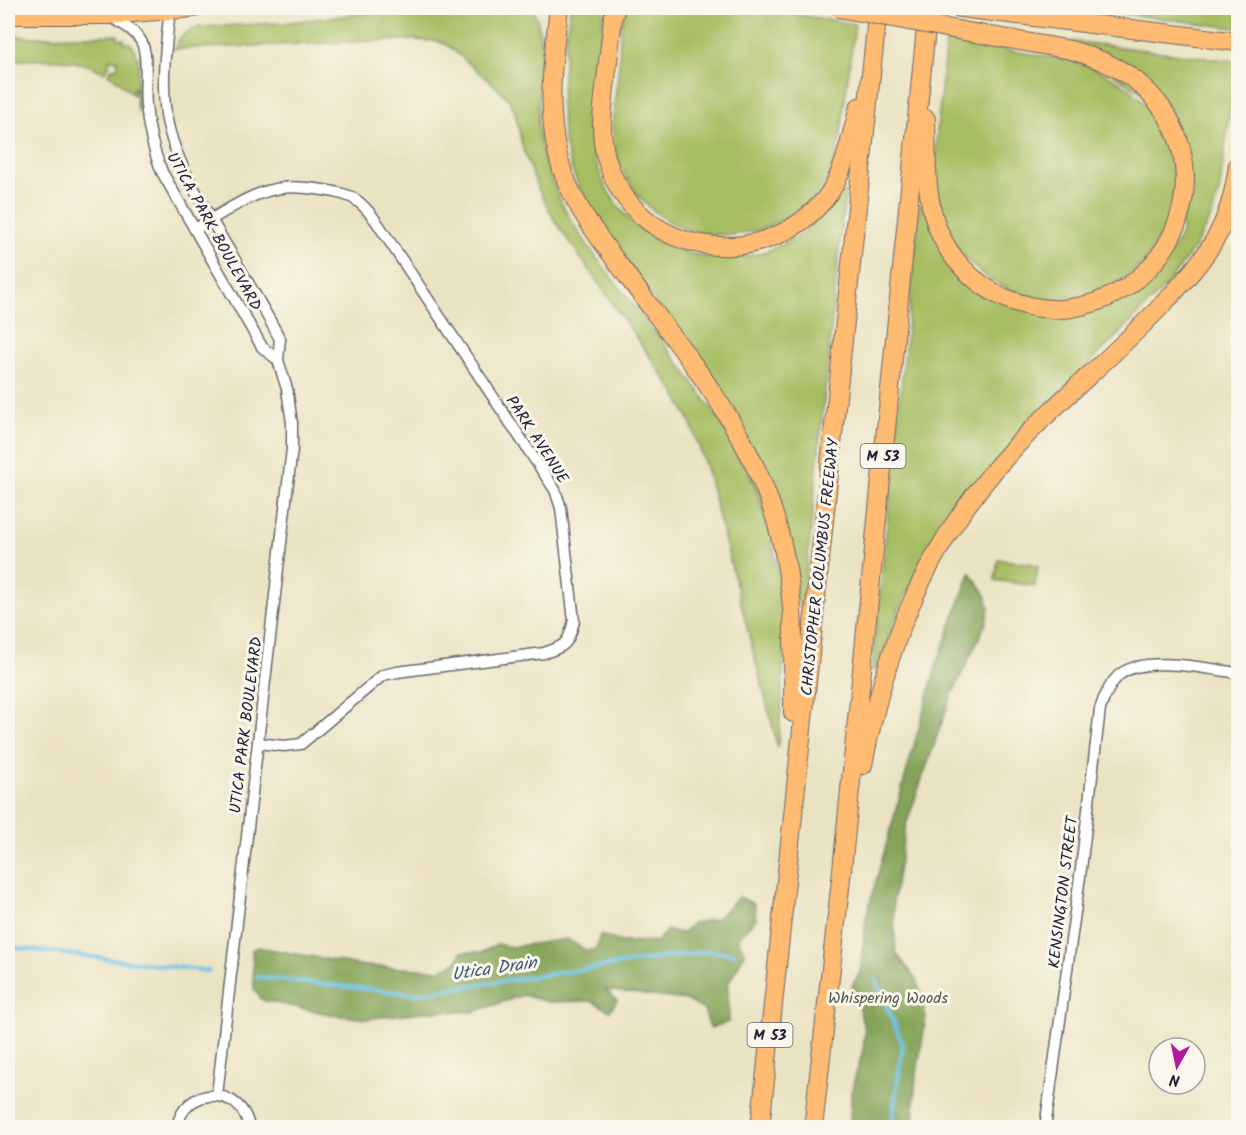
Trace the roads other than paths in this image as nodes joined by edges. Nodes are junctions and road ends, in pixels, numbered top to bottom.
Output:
1 (194, 8) edge
2 (560, 8) edge
3 (616, 8) edge
4 (836, 8) edge
5 (878, 8) edge
6 (928, 8) edge
7 (960, 8) edge
8 (966, 8) edge
9 (170, 9) edge
10 (8, 15) edge
11 (108, 15) junction
12 (924, 42) junction
13 (1239, 42) edge
14 (873, 56) junction
15 (1239, 165) edge
16 (212, 220) junction
17 (195, 229) junction
18 (278, 360) junction
19 (1239, 673) edge
20 (258, 743) junction
21 (793, 811) junction
22 (842, 870) junction
23 (217, 1095) junction
24 (177, 1128) edge
25 (249, 1128) edge
26 (760, 1128) edge
27 (813, 1128) edge
28 (1045, 1128) edge

1 - 9 highway
2 - 21 highway
3 - 14 highway
4 - 12 highway, bridge
5 - 14 highway, CHRISTOPHER COLUMBUS FREEWAY / M 53
6 - 12 highway, M 53
7 - 8 highway
8 - 13 highway
9 - 11 highway
9 - 16 street, UTICA PARK BOULEVARD
10 - 11 highway
11 - 17 street, UTICA PARK BOULEVARD
12 - 22 highway, M 53
14 - 21 highway, CHRISTOPHER COLUMBUS FREEWAY / M 53
15 - 22 highway
16 - 17 street, PARK AVENUE
16 - 18 street, UTICA PARK BOULEVARD
16 - 20 street, PARK AVENUE
17 - 18 street, UTICA PARK BOULEVARD
18 - 20 street, UTICA PARK BOULEVARD
19 - 28 street, KENSINGTON STREET
20 - 23 street, UTICA PARK BOULEVARD
21 - 26 highway, CHRISTOPHER COLUMBUS FREEWAY / M 53
22 - 27 highway, M 53
23 - 24 street
23 - 25 street

